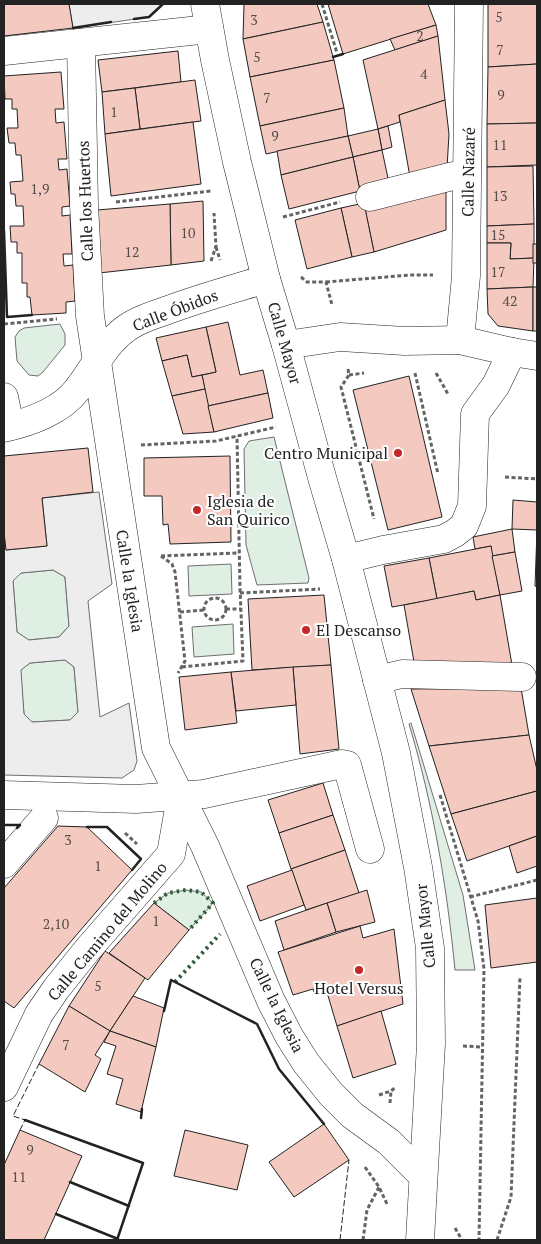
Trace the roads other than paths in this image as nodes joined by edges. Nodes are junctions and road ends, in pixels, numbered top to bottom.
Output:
1 (470, 4) edge
2 (207, 16) edge
3 (80, 43) junction
4 (4, 51) edge
5 (453, 176) dead end
6 (370, 197) road end
7 (266, 279) junction
8 (460, 340) junction
9 (286, 345) junction
10 (524, 354) edge
11 (97, 359) junction
12 (4, 397) edge
13 (7, 427) edge
14 (346, 559) junction
15 (522, 677) dead end
16 (377, 680) junction
17 (4, 795) edge
18 (181, 797) junction
19 (44, 818) dead end
20 (370, 849) dead end
21 (4, 864) edge
22 (4, 1086) edge
23 (423, 1176) junction
24 (420, 1240) edge

1 - 8 main road, Calle Nazaré
2 - 3 main road
2 - 7 main road, Calle Mayor
3 - 4 main road
3 - 11 main road, Calle los Huertos
5 - 6 main road
7 - 9 main road, Calle Mayor
7 - 11 main road, Calle Óbidos
8 - 9 main road
8 - 10 main road
9 - 14 main road, Calle Mayor
10 - 14 main road
11 - 13 main road, Calle Óbidos
11 - 18 main road, Calle la Iglesia
12 - 13 main road
14 - 16 main road, Calle Mayor
15 - 16 main road
16 - 23 main road, Calle Mayor
17 - 18 main road
18 - 20 main road
18 - 22 main road, Calle Camino del Molino
18 - 23 main road, Calle la Iglesia
19 - 21 main road
23 - 24 main road, Calle Mayor

